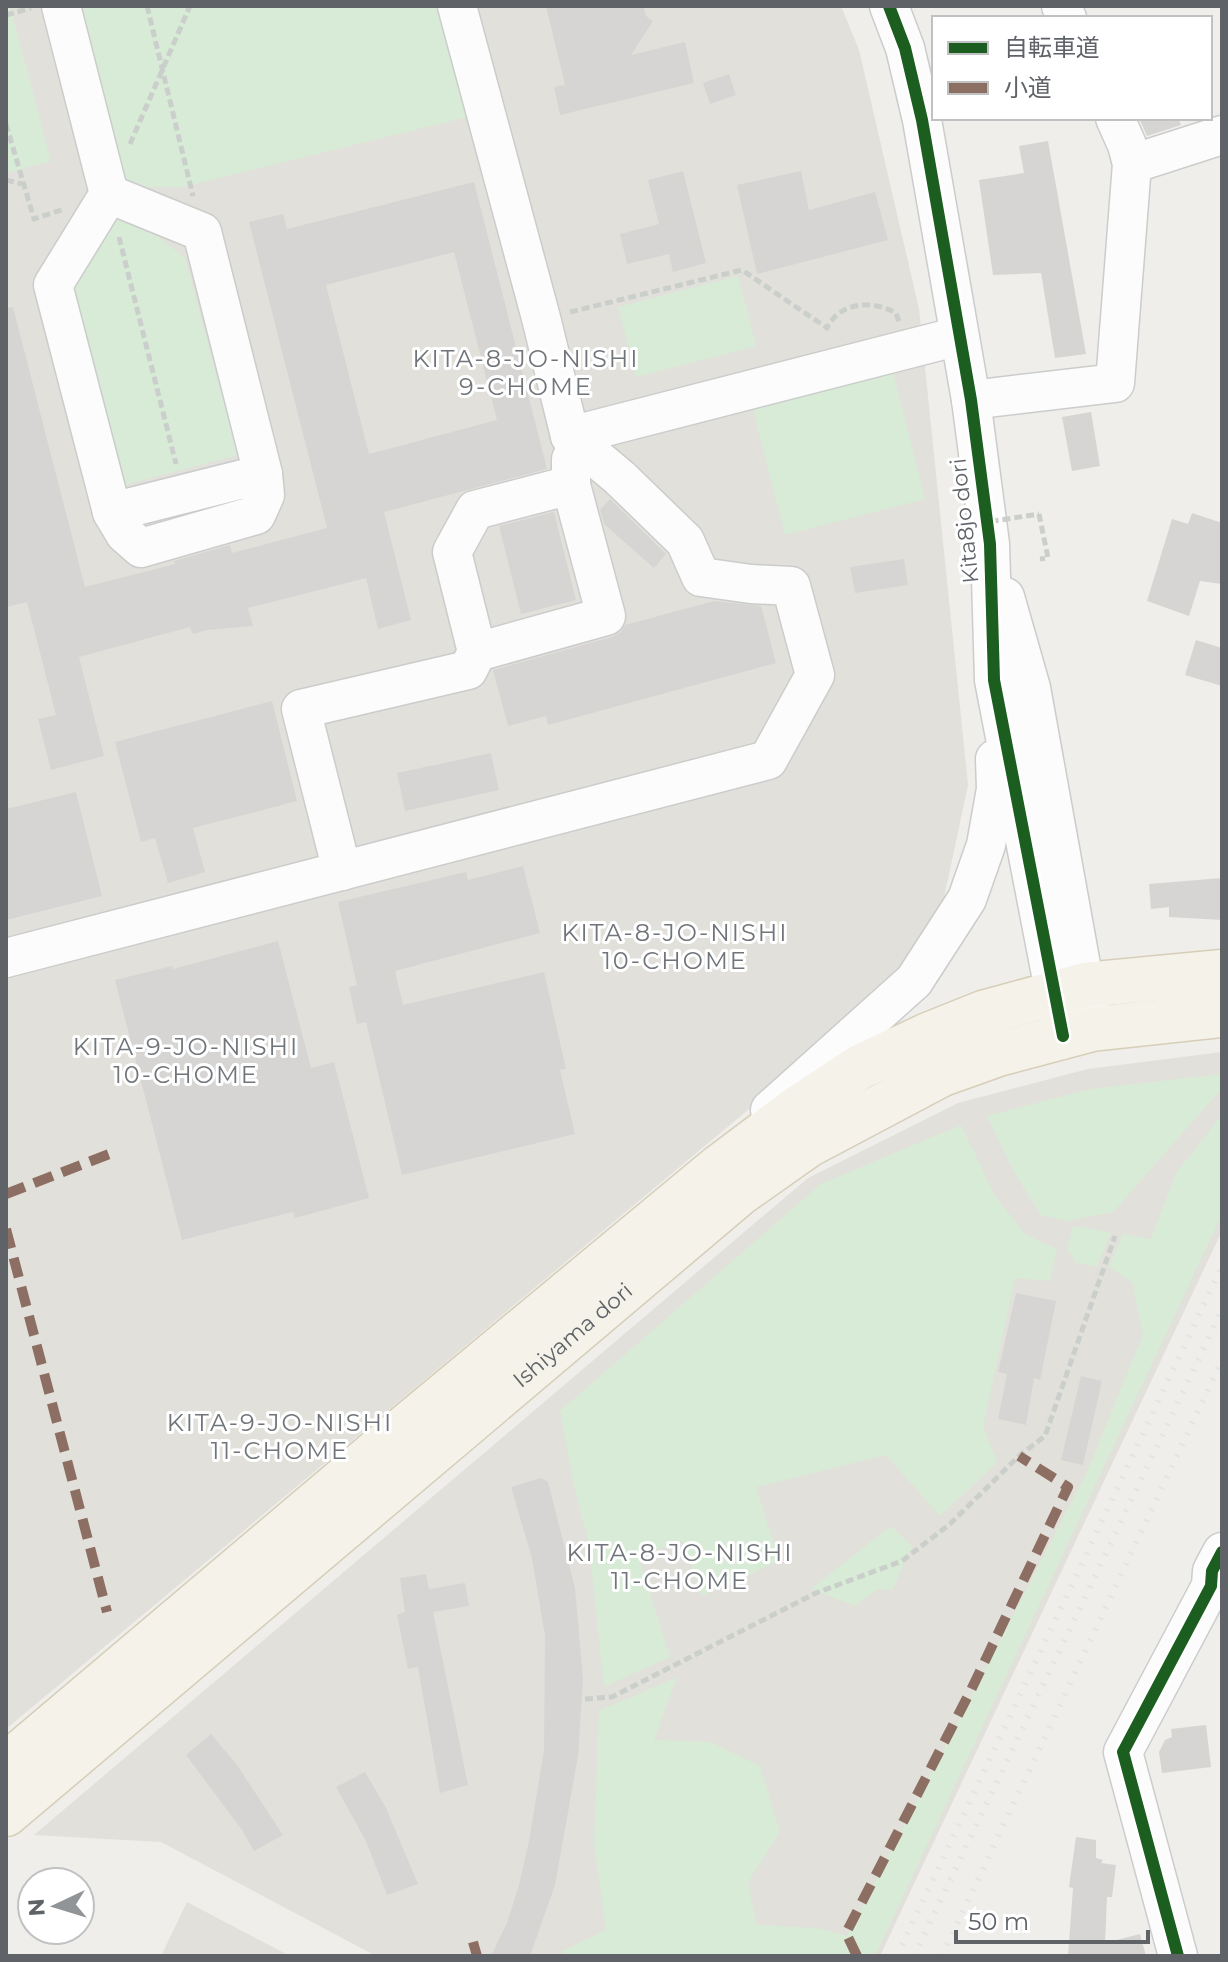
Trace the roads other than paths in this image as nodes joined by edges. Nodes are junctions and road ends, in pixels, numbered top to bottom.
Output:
1 (61, 6) edge
2 (457, 6) edge
3 (889, 6) edge
4 (1116, 120) edge
5 (1222, 135) edge
6 (1132, 164) junction
7 (109, 194) junction
8 (959, 336) junction
9 (971, 400) junction
10 (570, 436) junction
11 (263, 474) junction
12 (571, 485) junction
13 (112, 512) junction
14 (990, 544) junction
15 (477, 652) junction
16 (994, 680) junction
17 (342, 871) junction
18 (6, 958) edge
19 (1222, 972) edge
20 (1069, 989) junction
21 (1222, 1015) edge
22 (1078, 1032) junction
23 (719, 1167) junction
24 (1218, 1574) edge
25 (6, 1765) edge
26 (6, 1814) edge
27 (1178, 1956) edge

1 - 7 street
2 - 10 street
3 - 8 street, Kita8jo dori
4 - 6 street
5 - 6 street
6 - 9 street
7 - 11 street
7 - 13 street
8 - 9 street, Kita8jo dori
8 - 10 street
9 - 14 street, Kita8jo dori
10 - 12 street
10 - 17 street
11 - 13 street
11 - 13 street
12 - 15 street
12 - 15 street
14 - 16 street, Kita8jo dori
14 - 20 street, Kita8jo dori
15 - 17 street
16 - 20 street, Kita8jo dori
16 - 23 street
17 - 18 street
19 - 20 main road, Ishiyama dori
20 - 22 street, Kita8jo dori
20 - 23 main road, Ishiyama dori
21 - 22 main road, Ishiyama dori
22 - 26 main road, Ishiyama dori
23 - 25 main road, Ishiyama dori
24 - 27 street

